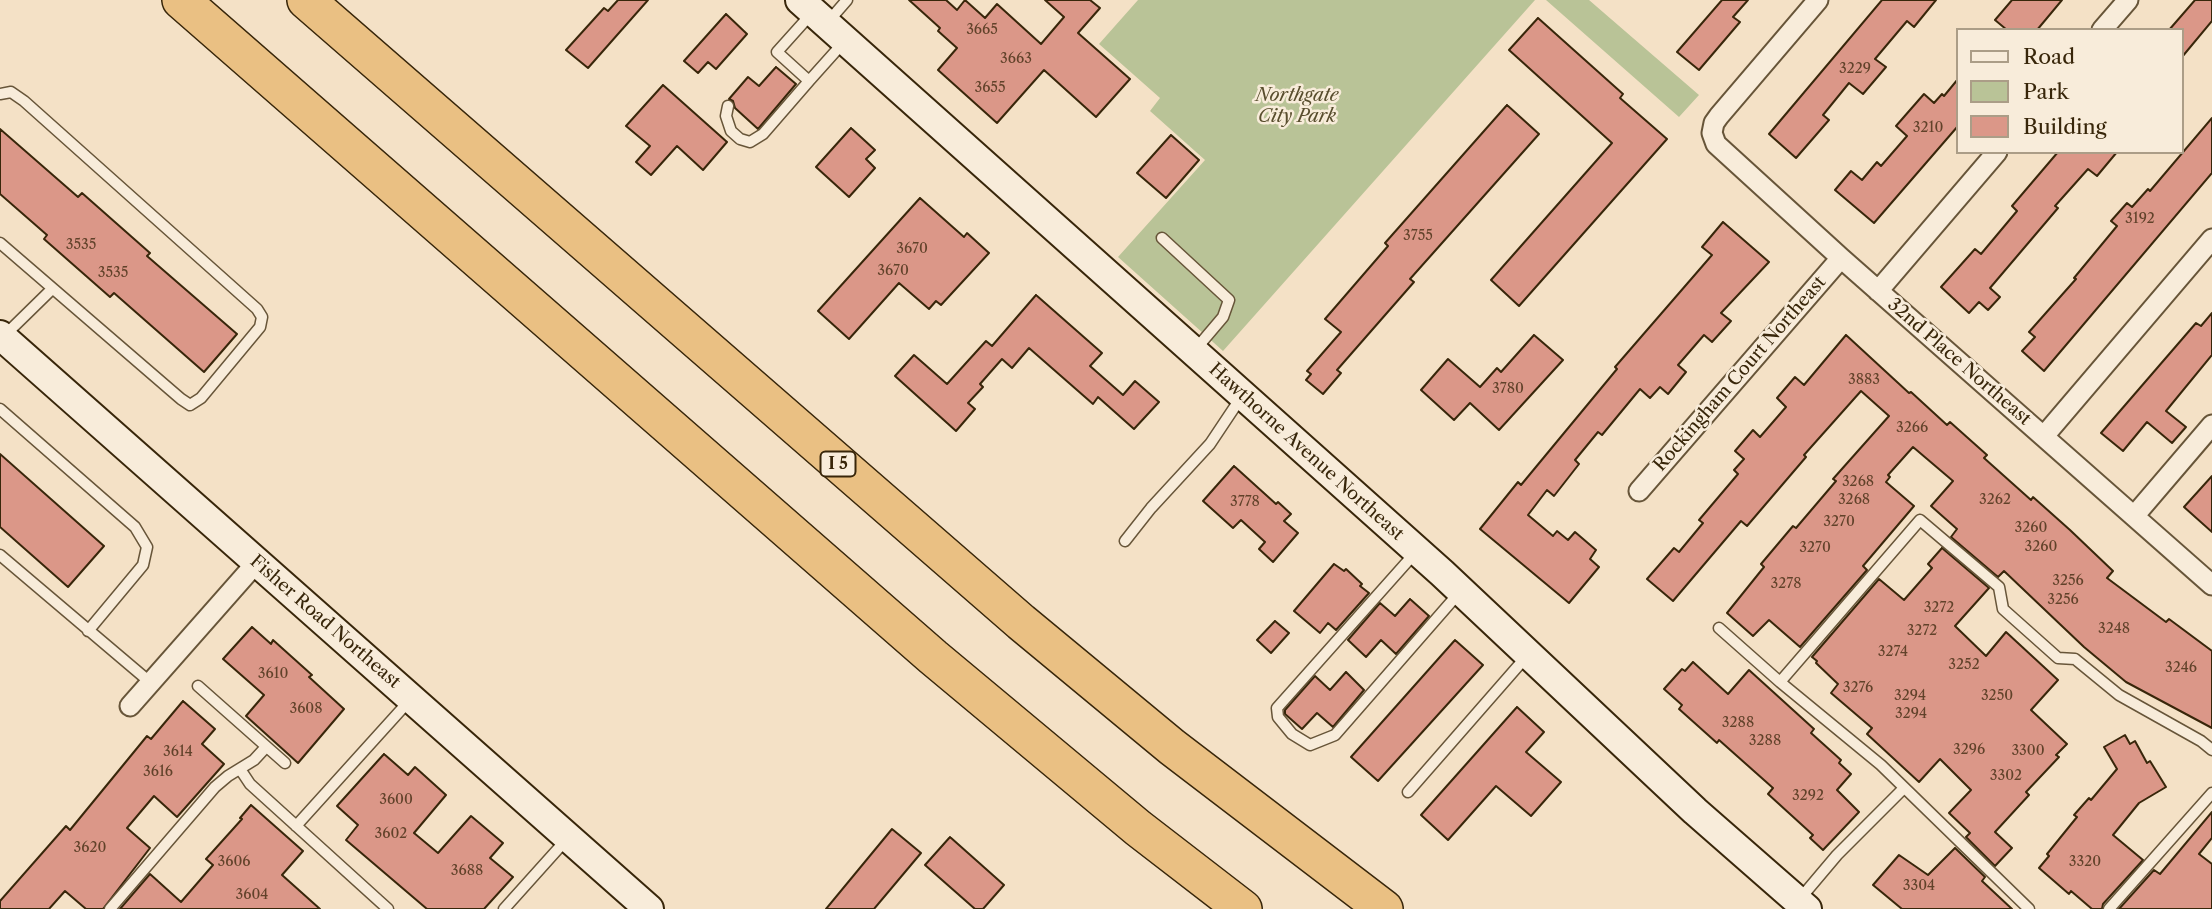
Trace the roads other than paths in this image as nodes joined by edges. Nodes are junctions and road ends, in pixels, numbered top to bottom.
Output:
1 (181, 0) edge
2 (306, 0) edge
3 (848, 0) edge
4 (1818, 0) edge
5 (2128, 0) edge
6 (822, 19) edge
7 (2104, 28) edge
8 (809, 81) junction
9 (0, 94) edge
10 (728, 107) dead end
11 (1995, 154) edge
12 (1161, 238) dead end
13 (2212, 239) edge
14 (0, 243) edge
15 (1841, 258) junction
16 (51, 289) junction
17 (1878, 290) junction
18 (1, 337) edge
19 (1194, 352) junction
20 (1242, 395) junction
21 (0, 410) edge
22 (11, 420) junction
23 (0, 423) edge
24 (2212, 425) edge
25 (2044, 436) junction
26 (1639, 491) dead end
27 (2135, 515) junction
28 (1125, 541) dead end
29 (1416, 551) junction
30 (0, 555) edge
31 (257, 562) junction
32 (2212, 585) edge
33 (1461, 591) junction
34 (1719, 628) dead end
35 (88, 631) junction
36 (1529, 654) junction
37 (1780, 682) junction
38 (151, 683) junction
39 (198, 686) dead end
40 (412, 698) junction
41 (130, 706) dead end
42 (266, 747) junction
43 (2212, 751) edge
44 (285, 763) dead end
45 (240, 769) junction
46 (1903, 788) junction
47 (1408, 792) dead end
48 (2212, 793) edge
49 (296, 826) junction
50 (569, 837) junction
51 (1802, 905) edge
52 (110, 909) edge
53 (388, 909) edge
54 (505, 909) edge
55 (649, 909) edge
56 (1243, 909) edge
57 (1384, 909) edge
58 (2029, 909) edge
59 (2109, 909) edge

1 - 56 highway
2 - 57 highway, I 5
3 - 6 lane
4 - 15 street, 32nd Place Northeast
5 - 7 street
6 - 8 lane
6 - 8 lane
6 - 19 main road, Hawthorne Avenue Northeast
8 - 10 lane
9 - 16 lane
11 - 17 street
12 - 19 lane
13 - 25 street
14 - 16 lane
15 - 17 street, 32nd Place Northeast
15 - 26 street, Rockingham Court Northeast
16 - 18 lane
17 - 25 street, 32nd Place Northeast
18 - 31 main road, Fisher Road Northeast
19 - 20 main road, Hawthorne Avenue Northeast
20 - 28 lane
20 - 29 main road, Hawthorne Avenue Northeast
21 - 22 lane
22 - 23 lane
22 - 35 lane
24 - 27 street
25 - 27 street, 32nd Place Northeast
27 - 32 street, 32nd Place Northeast
29 - 33 main road, Hawthorne Avenue Northeast
29 - 33 lane
30 - 35 lane
31 - 38 street
31 - 40 main road, Fisher Road Northeast
33 - 36 main road, Hawthorne Avenue Northeast
34 - 37 lane
35 - 38 lane
36 - 47 lane
36 - 51 main road, Hawthorne Avenue Northeast
37 - 43 lane
37 - 46 lane
38 - 41 street
39 - 42 lane
40 - 49 lane
40 - 50 main road, Fisher Road Northeast
42 - 44 lane
42 - 45 lane
45 - 49 lane
45 - 52 lane
46 - 51 lane
46 - 58 lane
48 - 59 lane
49 - 53 lane
50 - 54 lane
50 - 55 main road, Fisher Road Northeast

